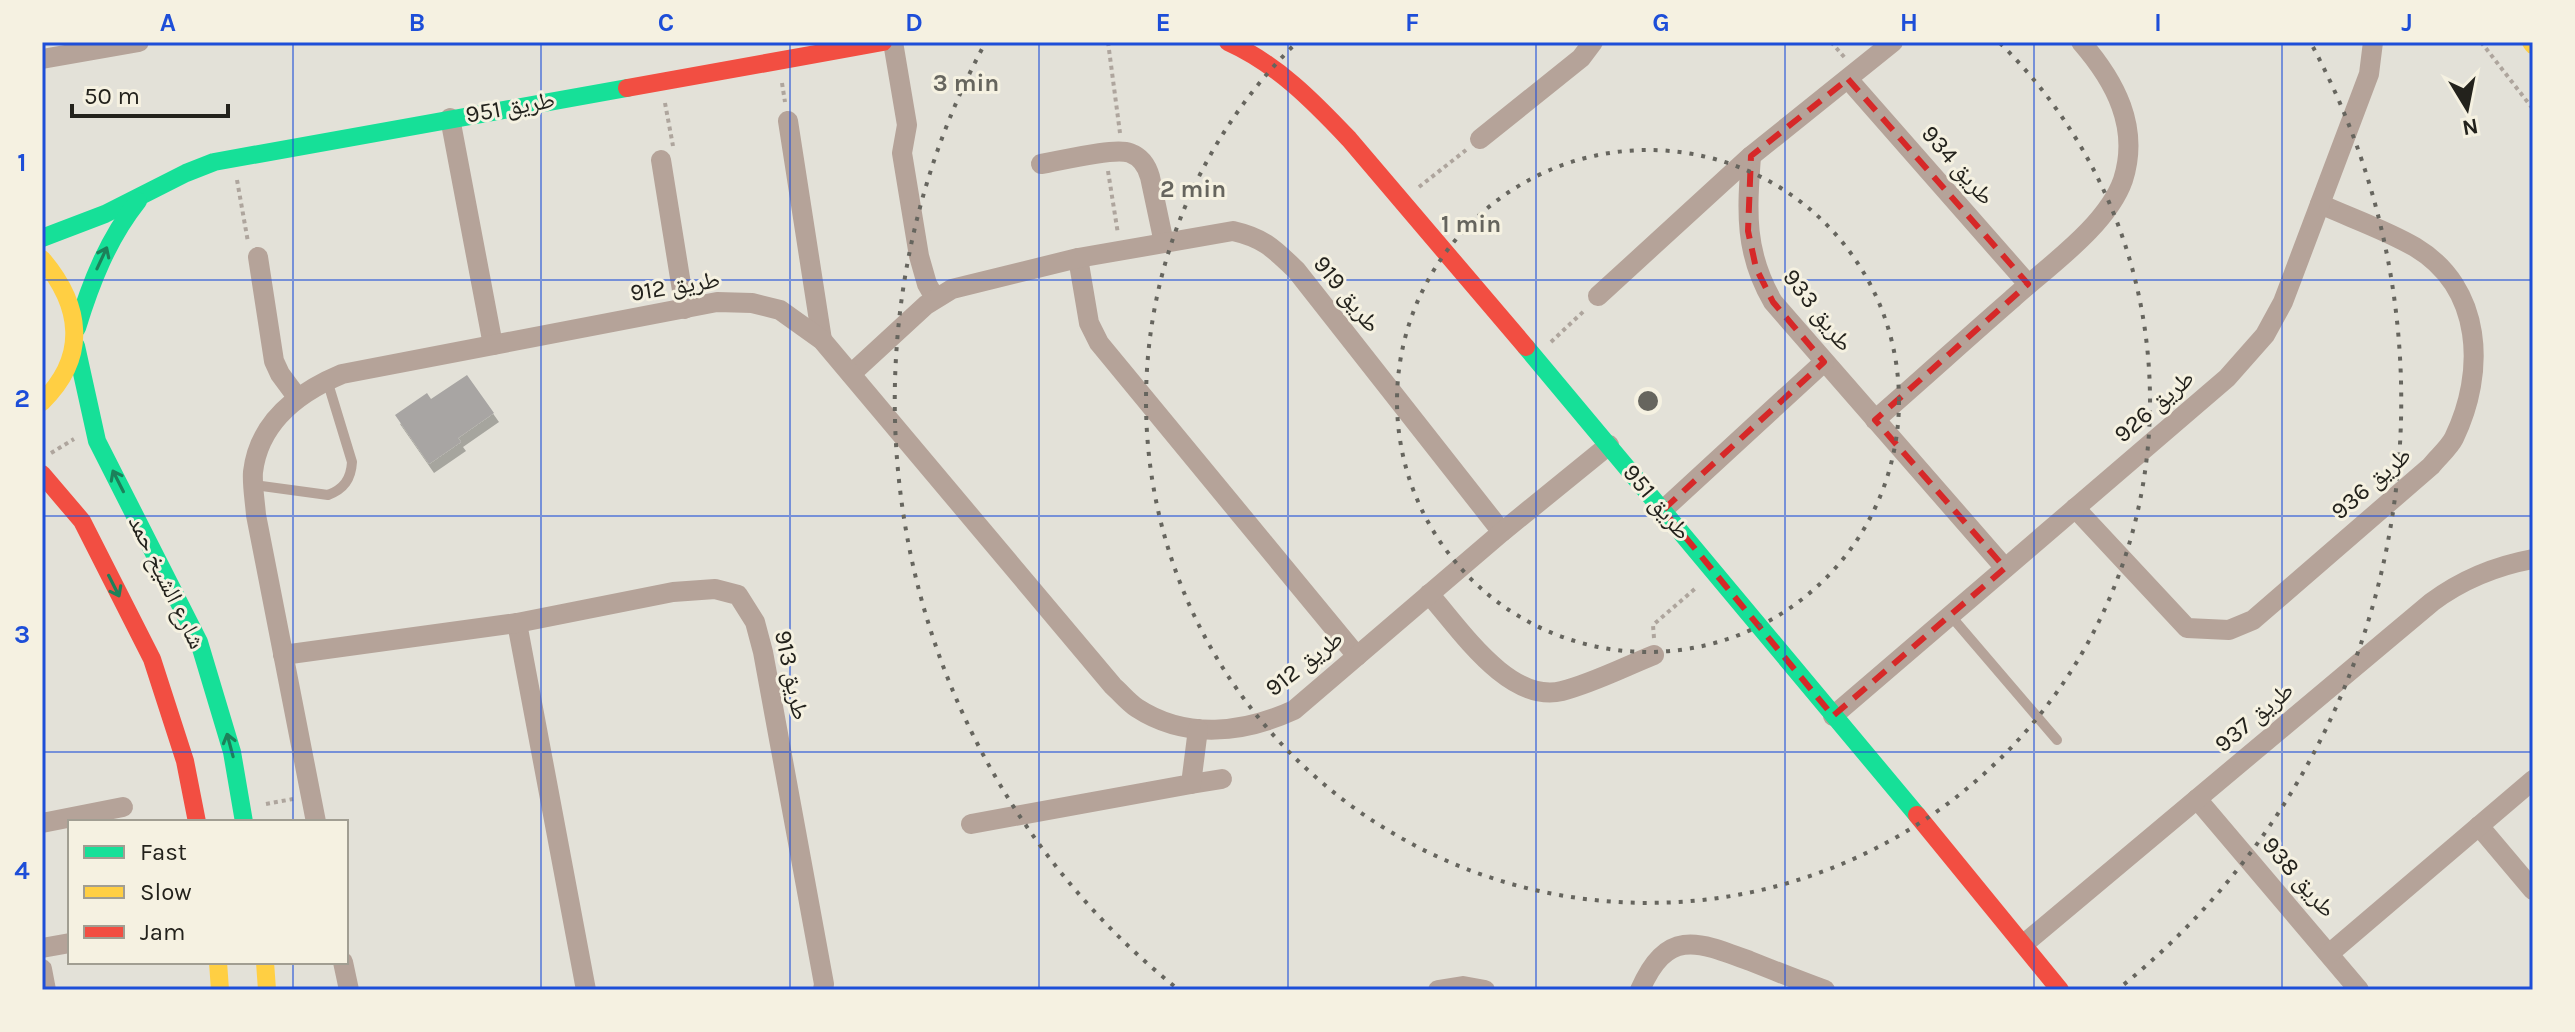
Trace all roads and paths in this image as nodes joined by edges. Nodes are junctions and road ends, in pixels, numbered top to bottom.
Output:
1 (139, 42) edge
2 (883, 42) edge
3 (893, 42) edge
4 (1108, 42) edge
5 (1228, 42) edge
6 (1593, 42) edge
7 (1893, 42) edge
8 (2081, 42) edge
9 (2373, 42) edge
10 (2481, 42) edge
11 (93, 46) edge
12 (781, 54) edge
13 (42, 59) edge
14 (1848, 79) junction
15 (661, 81) junction
16 (2533, 109) edge
17 (450, 118) junction
18 (788, 121) joint
19 (1480, 139) joint
20 (1114, 152) junction
21 (1751, 156) junction
22 (233, 158) junction
23 (661, 160) joint
24 (1041, 164) dead end
25 (144, 195) junction
26 (1402, 201) junction
27 (2320, 204) junction
28 (42, 238) edge
29 (1164, 243) junction
30 (1121, 251) junction
31 (258, 257) joint
32 (1078, 258) junction
33 (42, 259) edge
34 (2028, 284) junction
35 (1598, 296) joint
36 (935, 298) junction
37 (685, 309) junction
38 (76, 338) junction
39 (822, 340) junction
40 (493, 345) junction
41 (1536, 359) junction
42 (1824, 362) junction
43 (851, 374) junction
44 (327, 380) junction
45 (297, 397) junction
46 (42, 402) edge
47 (1875, 420) junction
48 (93, 428) junction
49 (1609, 445) junction
50 (42, 458) edge
51 (42, 474) edge
52 (254, 485) junction
53 (2075, 508) junction
54 (1663, 510) junction
55 (1502, 532) junction
56 (2533, 559) edge
57 (2005, 568) junction
58 (1714, 572) junction
59 (1429, 594) junction
60 (1950, 615) junction
61 (517, 623) junction
62 (283, 655) junction
63 (1654, 655) joint
64 (1357, 656) junction
65 (1833, 716) junction
66 (1198, 729) junction
67 (2057, 740) dead end
68 (1222, 779) dead end
69 (2533, 780) edge
70 (1191, 784) junction
71 (2197, 799) junction
72 (123, 807) dead end
73 (197, 820) edge
74 (244, 820) edge
75 (316, 820) edge
76 (42, 823) edge
77 (971, 824) dead end
78 (2479, 826) junction
79 (2533, 890) edge
80 (68, 943) edge
81 (2024, 944) junction
82 (42, 948) edge
83 (2330, 953) junction
84 (218, 964) edge
85 (265, 964) edge
86 (343, 964) edge
87 (42, 969) edge
88 (46, 990) edge
89 (220, 990) edge
90 (267, 990) edge
91 (349, 990) edge
92 (586, 990) edge
93 (823, 990) edge
94 (1438, 990) edge
95 (1485, 990) edge
96 (1640, 990) edge
97 (1825, 990) edge
98 (2060, 990) edge
99 (2359, 990) edge

1 - 11 street
2 - 12 street, طريق 951
3 - 36 street
4 - 20 path
5 - 26 street, طريق 951
6 - 19 street
7 - 14 street
8 - 34 street
9 - 27 street, طريق 926
10 - 16 path
11 - 13 street
12 - 15 street, طريق 951
12 - 18 path
14 - 21 street
14 - 34 street, طريق 934
15 - 17 street, طريق 951
15 - 23 path
17 - 22 street, طريق 951
17 - 40 street
18 - 39 street
19 - 26 path
20 - 24 street
20 - 29 street
20 - 30 path
21 - 35 street
21 - 42 street, طريق 933
22 - 25 street, طريق 951
22 - 31 path
23 - 37 street
25 - 28 street, طريق 951
38 -> 25 street, طريق 951
26 - 41 street, طريق 951
27 - 53 street, طريق 926
27 - 53 street, طريق 936
29 - 30 street, طريق 919
29 - 55 street, طريق 919
30 - 32 street, طريق 919
31 - 45 street
32 - 36 street, طريق 919
32 - 64 street
33 - 38 street, شارع الشيخ حمد
34 - 47 street
35 - 41 path
36 - 43 street, طريق 919
37 - 39 street, طريق 912
37 - 40 street, طريق 912
38 - 46 street, طريق 951
38 - 48 street, شارع الشيخ حمد
39 - 43 street, طريق 912
40 - 44 street, طريق 912
41 - 49 street, طريق 951
42 - 47 street, طريق 933
42 - 54 street
43 - 66 street, طريق 912
44 - 45 street, طريق 912
44 - 52 lane
45 - 52 street, طريق 912
47 - 57 street, طريق 933
48 - 50 path
74 -> 48 street, شارع الشيخ حمد
49 - 54 street, طريق 951
49 - 55 street, طريق 912
51 -> 73 street, شارع الشيخ حمد
52 - 62 street, طريق 912
53 - 57 street, طريق 926
54 - 58 street, طريق 951
55 - 59 street, طريق 912
56 - 71 street, طريق 937
57 - 60 street, طريق 926
58 - 63 path
58 - 65 street, طريق 951
59 - 63 street
59 - 64 street, طريق 912
60 - 65 street, طريق 926
60 - 67 lane
61 - 62 street, طريق 913
61 - 92 street
61 - 93 street, طريق 913
62 - 75 street, طريق 912
64 - 66 street, طريق 912
65 - 81 street, طريق 951
66 - 70 street
68 - 70 street
69 - 78 street
70 - 77 street
71 - 81 street, طريق 937
71 - 83 street, طريق 938
72 - 76 street
78 - 79 street
78 - 83 street
80 - 82 street
81 - 98 street, طريق 951
83 - 99 street, طريق 938
84 - 89 street
85 - 90 street
86 - 91 street
87 - 88 street
94 - 95 street
96 - 97 street

